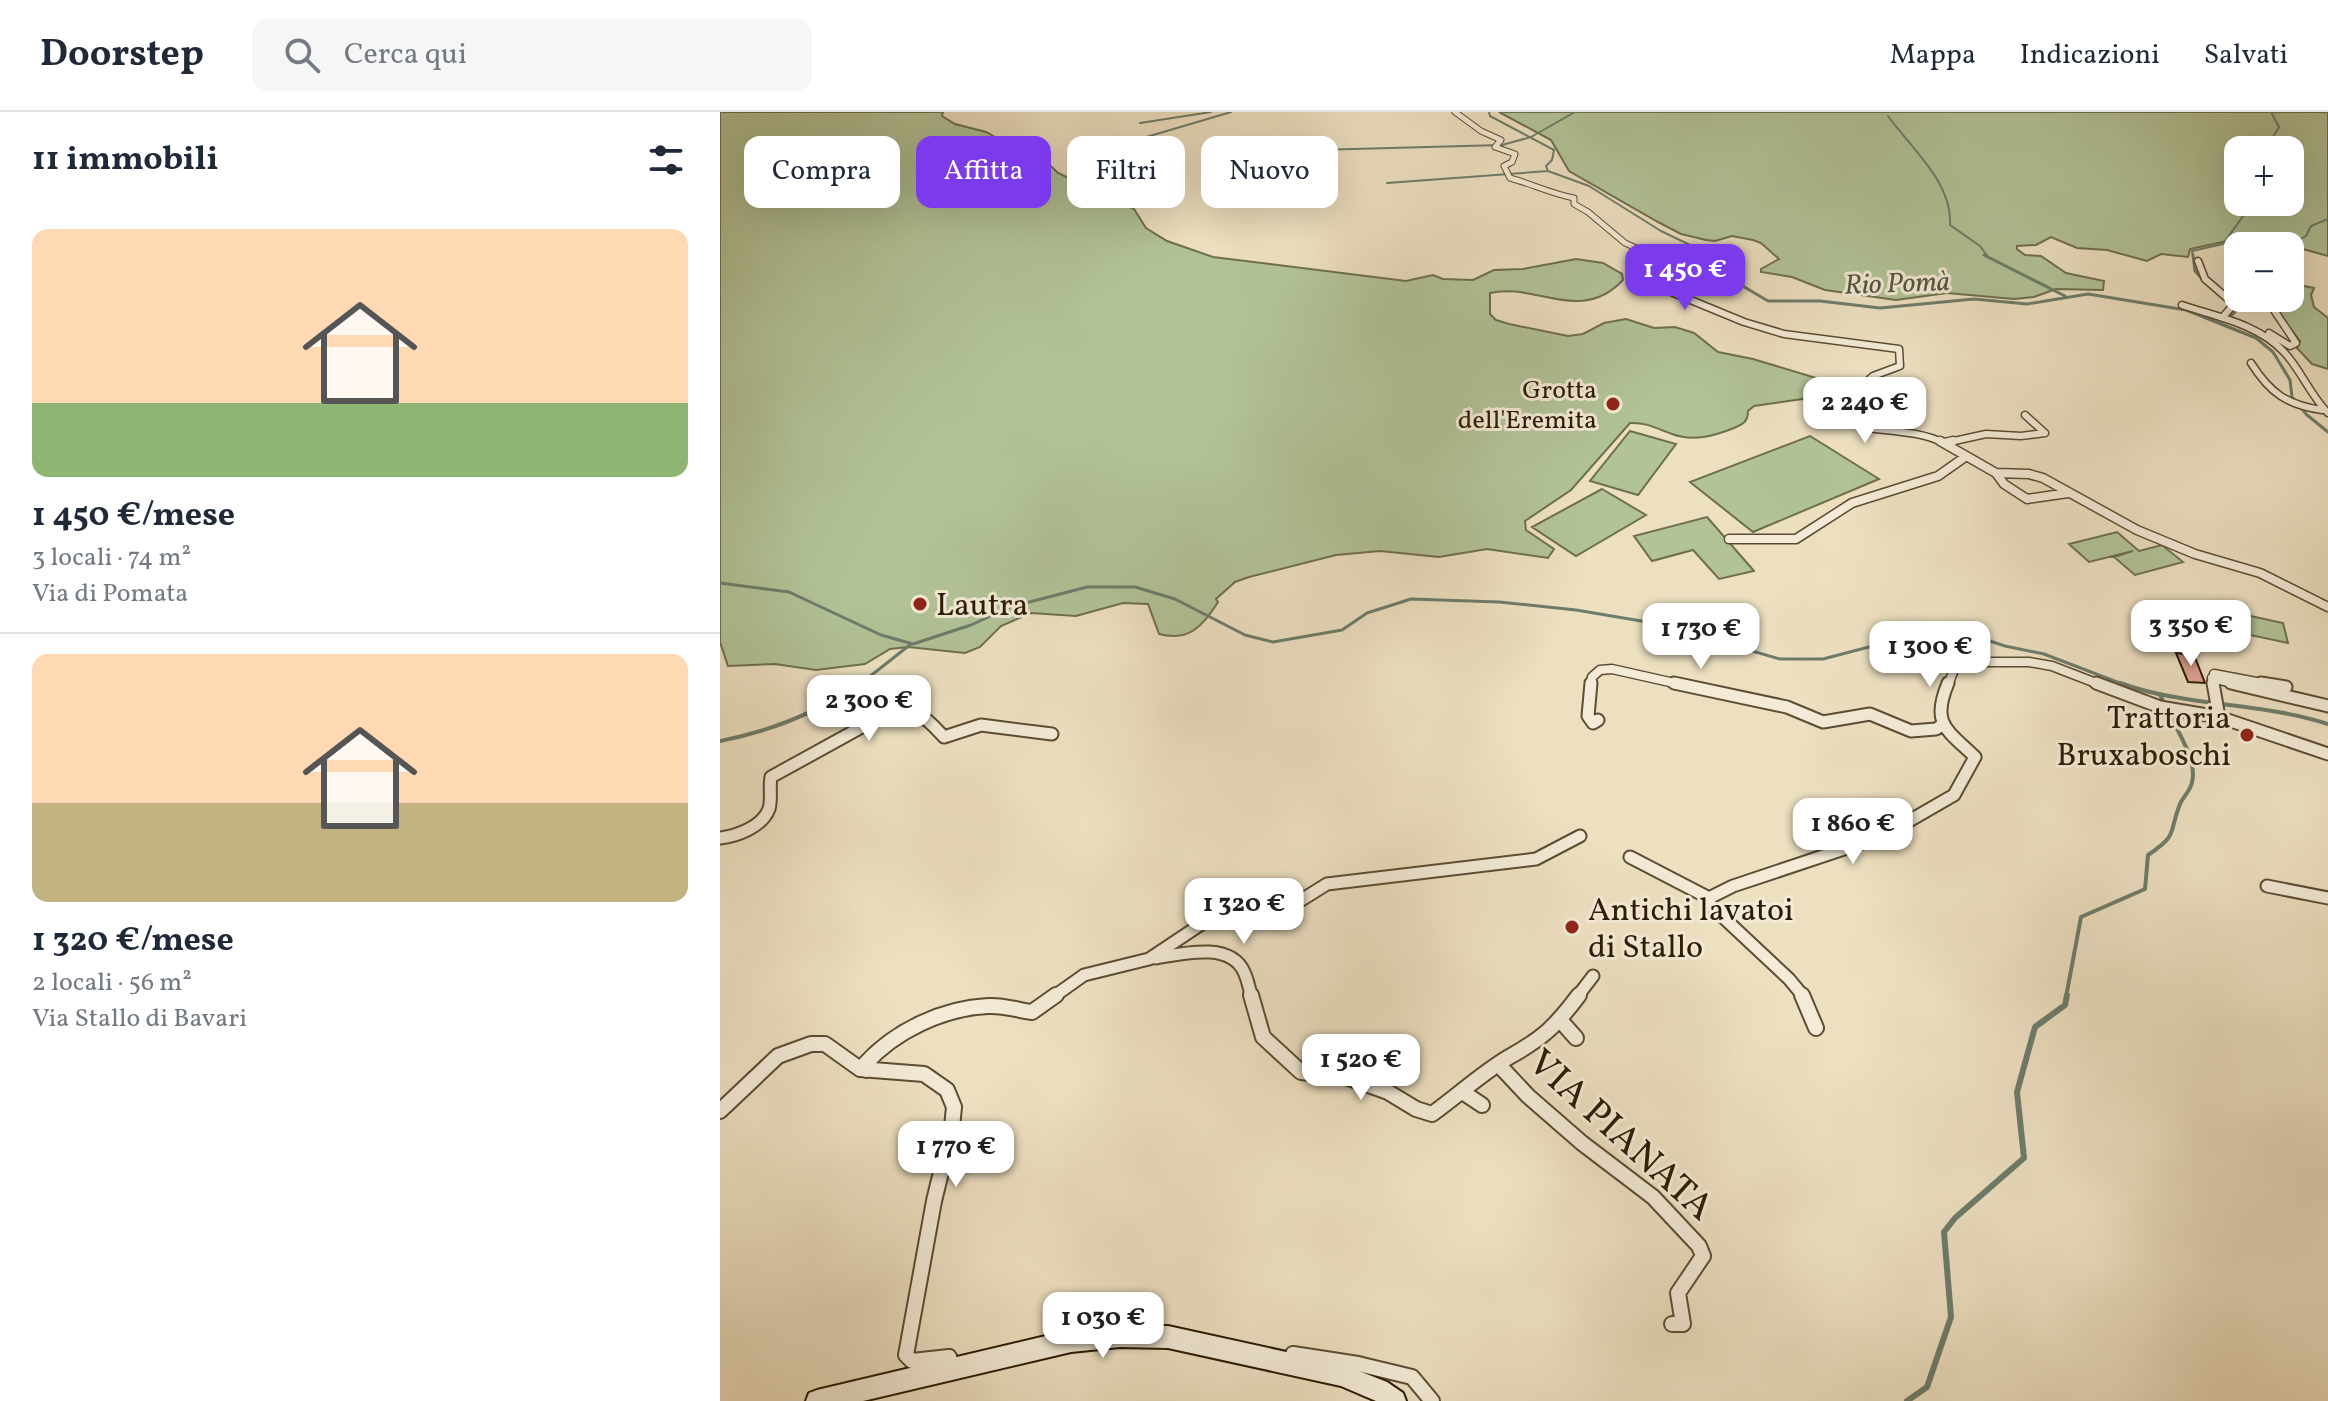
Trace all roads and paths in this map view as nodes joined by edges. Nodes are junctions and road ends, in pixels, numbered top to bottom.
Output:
1 (1455, 112) edge
2 (2198, 261) dead end
3 (2182, 305) dead end
4 (2274, 312) edge
5 (2223, 317) junction
6 (2252, 330) junction
7 (2251, 363) dead end
8 (2326, 412) edge
9 (2025, 415) dead end
10 (1945, 443) junction
11 (1965, 457) junction
12 (1996, 473) junction
13 (2070, 493) junction
14 (1729, 539) dead end
15 (2328, 607) edge
16 (2212, 678) junction
17 (2286, 687) dead end
18 (2328, 706) edge
19 (2218, 712) junction
20 (1598, 720) dead end
21 (1942, 725) junction
22 (1052, 734) dead end
23 (2328, 754) edge
24 (1580, 836) dead end
25 (720, 838) edge
26 (1630, 857) dead end
27 (2267, 886) dead end
28 (1709, 898) junction
29 (2328, 898) edge
30 (1149, 959) junction
31 (1593, 976) dead end
32 (1560, 1020) junction
33 (1816, 1028) dead end
34 (1576, 1038) dead end
35 (1499, 1065) junction
36 (866, 1070) junction
37 (1464, 1093) junction
38 (1482, 1105) dead end
39 (720, 1111) edge
40 (1672, 1324) dead end
41 (1262, 1358) junction
42 (954, 1371) junction
43 (817, 1401) edge
44 (1395, 1401) edge
45 (1432, 1401) edge

1 - 10 street
2 - 5 street
3 - 5 street
4 - 6 street
5 - 6 street
6 - 8 street
7 - 8 street
9 - 10 street
10 - 11 street
11 - 12 street
11 - 14 street
12 - 13 street
12 - 13 street
13 - 15 street
16 - 17 street
16 - 18 street
16 - 19 street
19 - 21 street
19 - 23 street
20 - 21 street
21 - 28 street
22 - 25 street
24 - 30 street
26 - 28 street
27 - 29 street
28 - 33 street
30 - 36 street
30 - 37 street
31 - 32 street
32 - 34 street
32 - 35 street
35 - 37 street
35 - 40 street, VIA PIANATA
36 - 39 street
36 - 42 street
37 - 38 street
41 - 42 street
41 - 44 street
41 - 45 street
42 - 43 street

